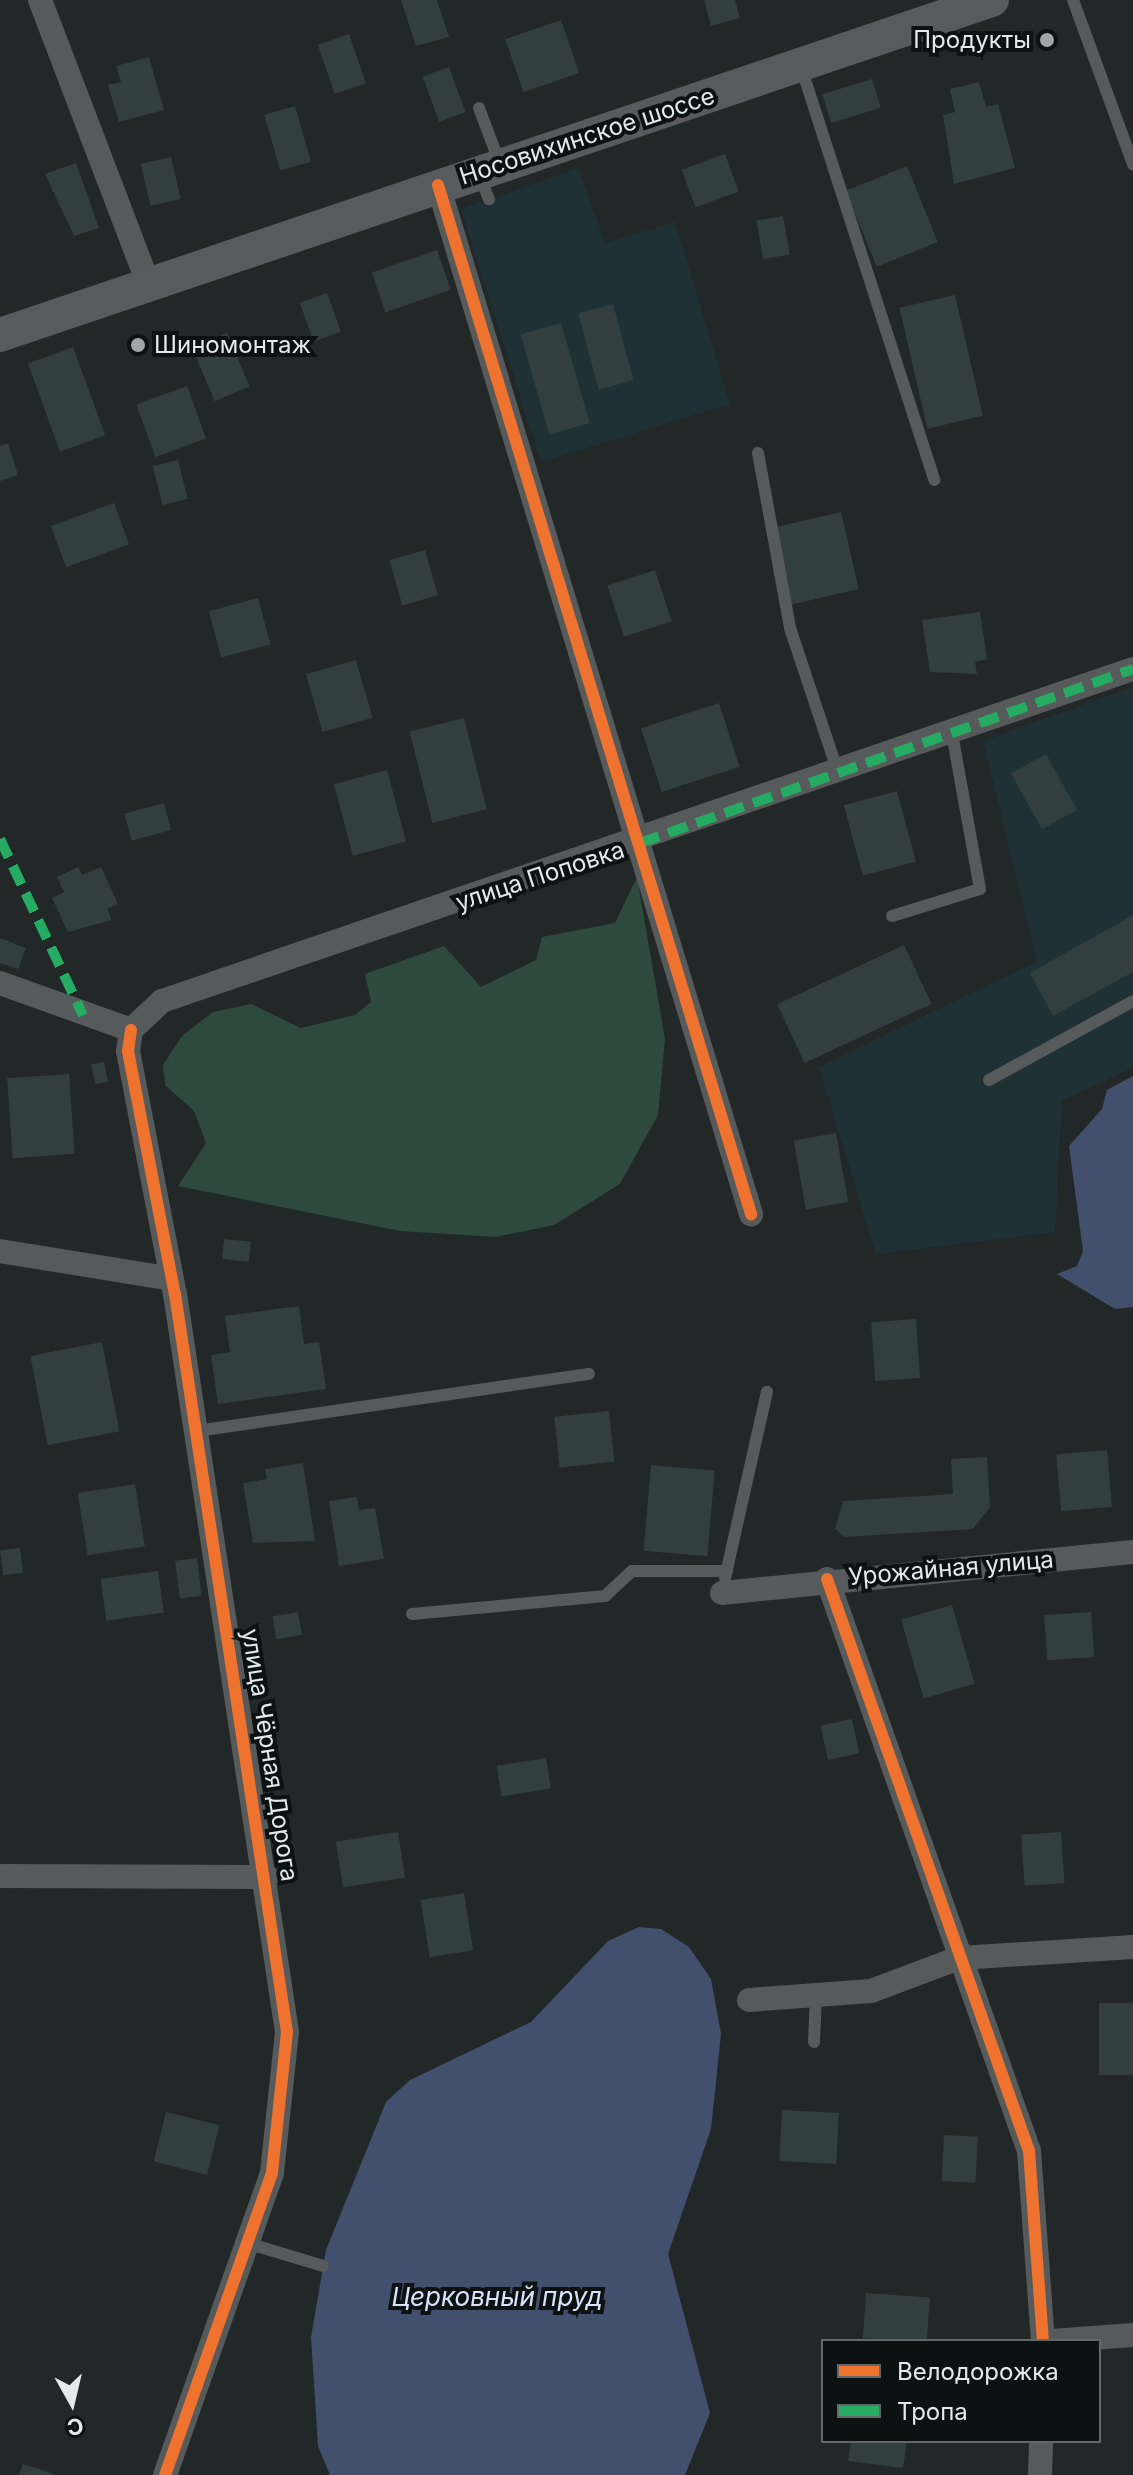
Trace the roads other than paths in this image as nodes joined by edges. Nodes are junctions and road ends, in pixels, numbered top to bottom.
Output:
1 (40, 0) edge
2 (992, 0) edge
3 (1073, 0) edge
4 (800, 64) junction
5 (479, 108) dead end
6 (1133, 164) edge
7 (489, 179) junction
8 (438, 185) junction
9 (148, 283) junction
10 (0, 335) edge
11 (758, 453) dead end
12 (934, 480) dead end
13 (1133, 669) edge
14 (952, 733) junction
15 (838, 772) junction
16 (640, 843) junction
17 (892, 916) dead end
18 (0, 983) edge
19 (1133, 1001) edge
20 (131, 1030) junction
21 (989, 1080) dead end
22 (751, 1214) dead end
23 (0, 1251) edge
24 (172, 1279) junction
25 (589, 1374) dead end
26 (767, 1392) dead end
27 (197, 1431) junction
28 (1133, 1552) edge
29 (827, 1579) junction
30 (724, 1582) junction
31 (412, 1614) dead end
32 (0, 1876) edge
33 (267, 1877) junction
34 (1133, 1947) edge
35 (959, 1958) junction
36 (816, 1995) junction
37 (749, 2000) dead end
38 (814, 2042) dead end
39 (247, 2243) junction
40 (323, 2266) dead end
41 (1133, 2335) edge
42 (1043, 2339) edge
43 (1079, 2339) edge
44 (1041, 2443) edge
45 (165, 2475) edge
46 (1040, 2475) edge

1 - 9 street
2 - 4 main road, Носовихинское шоссе
3 - 6 lane
4 - 7 main road, Носовихинское шоссе
4 - 12 lane
5 - 7 lane
7 - 8 main road, Носовихинское шоссе
8 - 9 main road, Носовихинское шоссе
8 - 16 street
9 - 10 main road, Носовихинское шоссе
11 - 15 lane
13 - 14 street, улица Поповка
14 - 15 street, улица Поповка
14 - 17 lane
15 - 16 street, улица Поповка
16 - 20 street, улица Поповка
16 - 22 street
18 - 20 street
19 - 21 lane
20 - 24 street, улица Чёрная Дорога
23 - 24 street
24 - 27 street, улица Чёрная Дорога
25 - 27 lane
26 - 30 lane
27 - 33 street, улица Чёрная Дорога
28 - 29 street, Урожайная улица
29 - 30 street, Урожайная улица
29 - 35 street
30 - 31 lane
32 - 33 street
33 - 39 street, улица Чёрная Дорога
34 - 35 street
35 - 36 street
35 - 42 street
36 - 37 street
36 - 38 lane
39 - 40 lane
39 - 45 street, улица Чёрная Дорога
41 - 43 street
44 - 46 street

